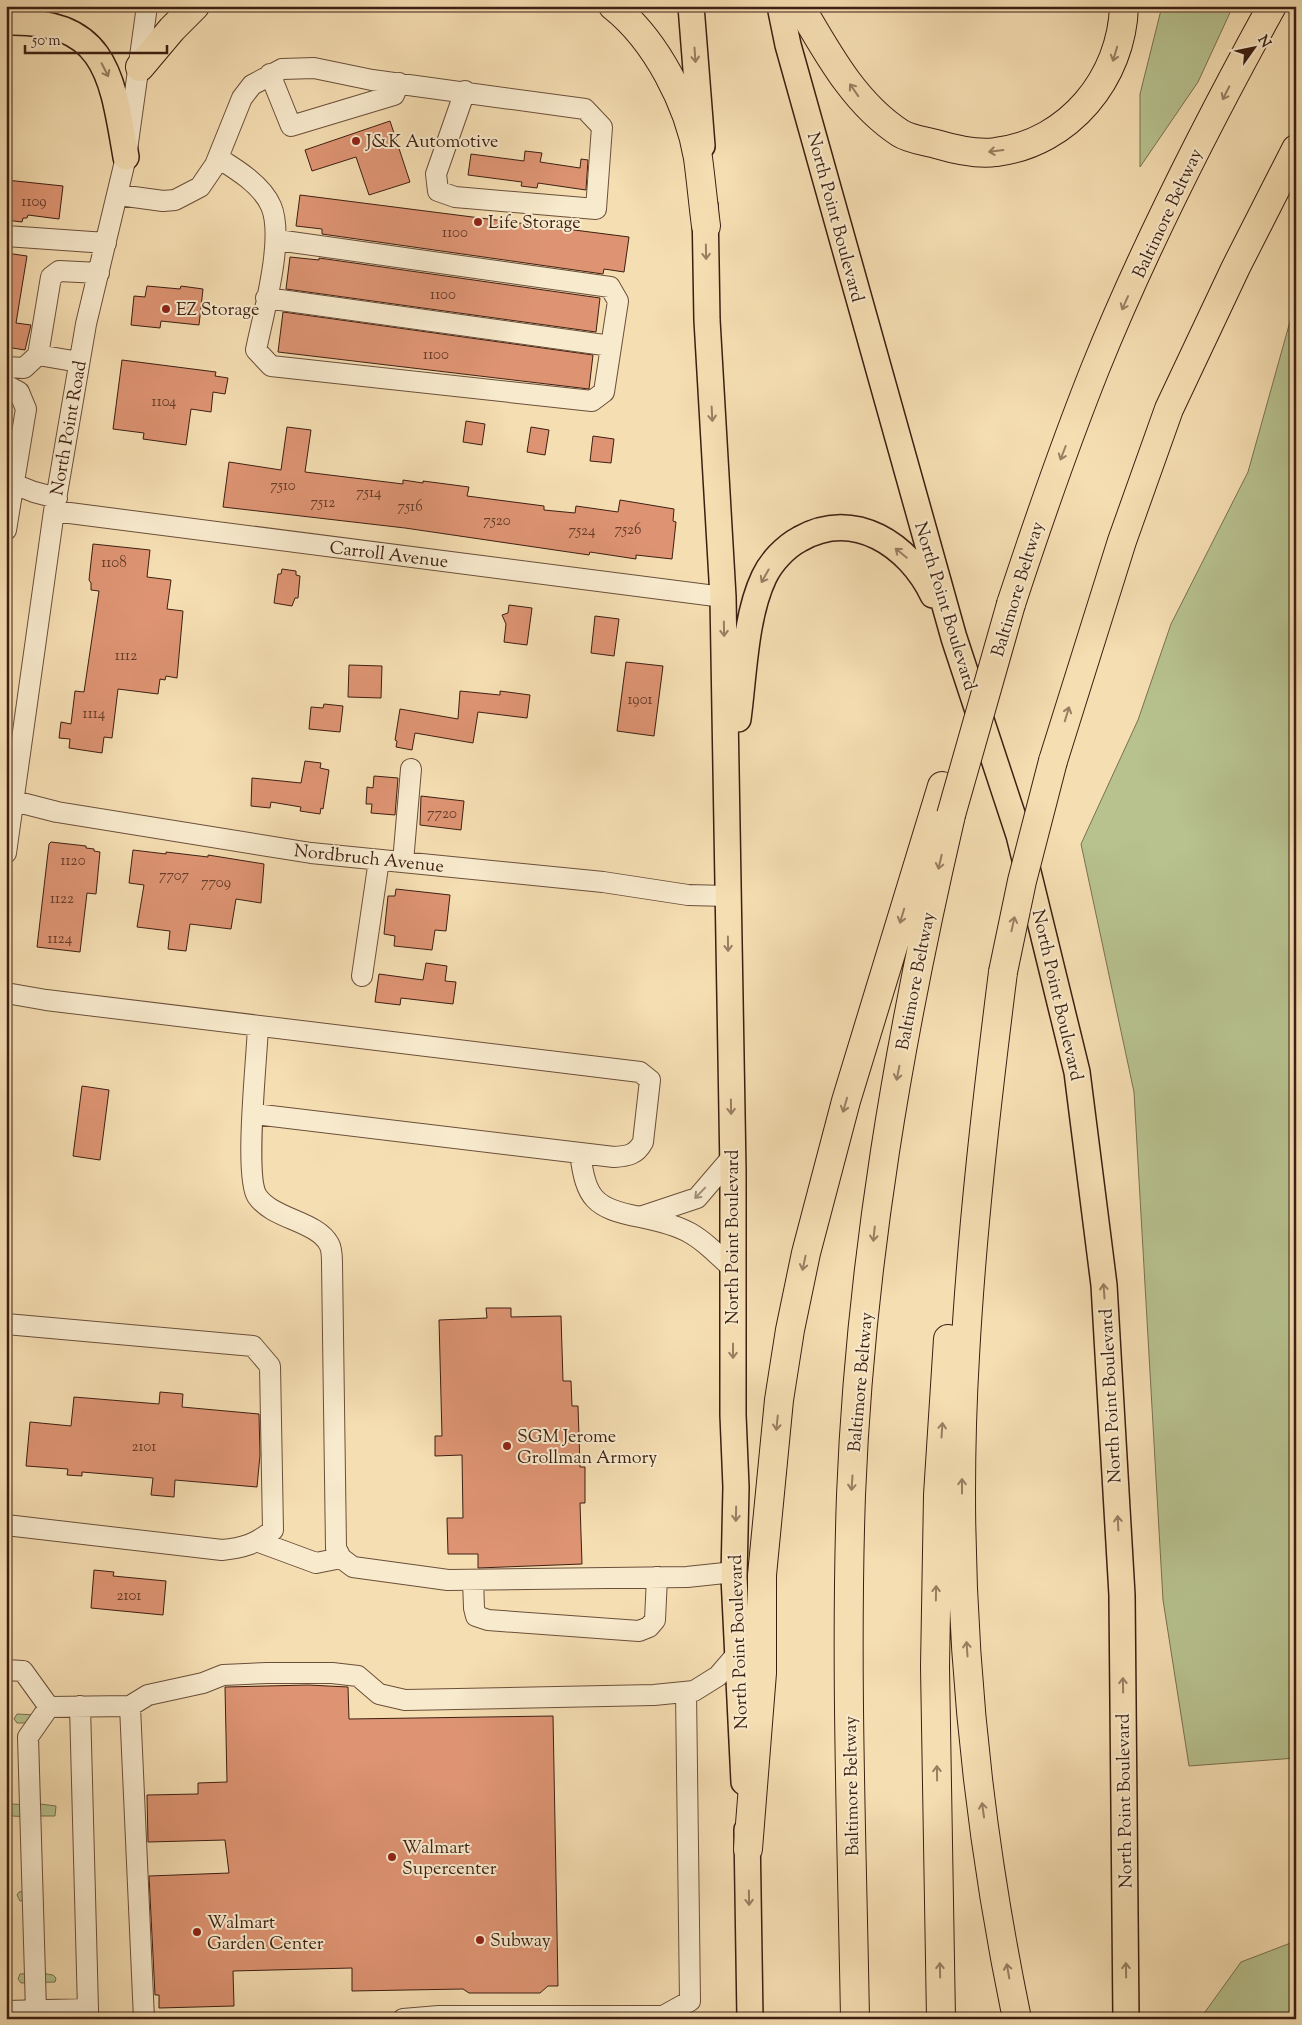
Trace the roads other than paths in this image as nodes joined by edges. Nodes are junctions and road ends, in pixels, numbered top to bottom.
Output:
1 (33, 6) edge
2 (147, 6) edge
3 (195, 6) edge
4 (612, 6) edge
5 (692, 6) edge
6 (780, 6) edge
7 (800, 6) edge
8 (1124, 6) edge
9 (1272, 6) edge
10 (6, 12) edge
11 (6, 22) edge
12 (140, 67) junction
13 (270, 74) junction
14 (399, 83) junction
15 (465, 91) junction
16 (1296, 149) edge
17 (126, 157) junction
18 (218, 158) junction
19 (1285, 188) edge
20 (119, 195) junction
21 (706, 226) junction
22 (6, 236) edge
23 (277, 240) junction
24 (106, 244) junction
25 (99, 273) junction
26 (266, 298) junction
27 (611, 346) junction
28 (38, 355) junction
29 (79, 362) junction
30 (8, 376) edge
31 (10, 482) edge
32 (55, 504) junction
33 (6, 530) edge
34 (1122, 541) junction
35 (723, 597) junction
36 (1011, 604) junction
37 (954, 638) junction
38 (411, 768) dead end
39 (14, 801) junction
40 (728, 803) junction
41 (6, 853) edge
42 (379, 860) junction
43 (403, 862) junction
44 (727, 896) junction
45 (1002, 972) junction
46 (362, 976) dead end
47 (6, 993) edge
48 (258, 1026) junction
49 (254, 1114) junction
50 (580, 1153) junction
51 (732, 1156) junction
52 (640, 1217) junction
53 (732, 1268) junction
54 (6, 1324) edge
55 (6, 1525) edge
56 (259, 1542) junction
57 (342, 1558) junction
58 (734, 1572) junction
59 (657, 1577) junction
60 (474, 1580) junction
61 (737, 1654) junction
62 (6, 1670) edge
63 (686, 1692) junction
64 (80, 1706) junction
65 (130, 1706) junction
66 (49, 1707) junction
67 (748, 1849) junction
68 (36, 2010) junction
69 (6, 2011) edge
70 (88, 2014) edge
71 (554, 2018) edge
72 (144, 2019) edge
73 (403, 2019) edge
74 (750, 2019) edge
75 (855, 2019) edge
76 (941, 2019) edge
77 (1017, 2019) edge
78 (1126, 2019) edge

1 - 10 main road
2 - 12 street, North Point Road
3 - 12 highway
4 - 21 highway
5 -> 21 main road, North Point Boulevard
6 - 37 main road, North Point Boulevard
8 -> 7 highway
9 -> 36 highway, Baltimore Beltway
11 -> 17 main road
12 - 17 street, North Point Road
13 - 14 street
13 - 14 street
13 - 18 street
14 - 15 street
15 - 15 street
16 - 19 highway
17 - 20 street, North Point Road
18 - 20 street
18 - 23 street
19 - 34 highway
19 - 34 highway
20 - 24 street, North Point Road
21 -> 35 main road, North Point Boulevard
22 - 24 street
23 - 26 street
23 - 27 street
24 - 25 street, North Point Road
25 - 28 street
25 - 29 street, North Point Road
26 - 27 street
26 - 27 street
28 - 29 street
28 - 30 street
29 - 32 street, North Point Road
30 - 31 street
31 - 32 street, Carroll Avenue
31 - 33 street
32 - 35 street, Carroll Avenue
32 - 39 street, North Point Road
45 -> 34 highway, bridge
35 -> 40 main road, North Point Boulevard
36 -> 67 highway, bridge
36 -> 75 highway, Baltimore Beltway, bridge
37 -> 40 main road
78 -> 37 main road, North Point Boulevard
38 - 43 street
39 - 41 street, North Point Road
39 - 42 street, Nordbruch Avenue
40 - 44 main road, North Point Boulevard
42 - 43 street, Nordbruch Avenue
42 - 46 street
43 - 44 street, Nordbruch Avenue
44 -> 51 main road, North Point Boulevard
76 -> 45 highway
77 -> 45 highway
47 - 48 street
48 - 49 street
48 - 50 street
49 - 50 street
49 - 57 street
50 - 52 street
51 -> 52 street
51 - 53 main road, North Point Boulevard
52 - 53 street
53 -> 58 main road, North Point Boulevard
54 - 56 street
55 - 56 street
56 - 57 street
57 - 60 street
58 - 59 street
58 - 61 main road, North Point Boulevard
59 - 60 street
59 - 60 street
61 - 63 street
61 - 67 main road, North Point Boulevard
62 - 66 street
63 - 65 street
63 - 71 street
64 - 65 street
64 - 66 street
64 - 70 street
65 - 72 street
66 - 68 street
67 -> 74 main road, North Point Boulevard
68 - 69 street
68 - 70 street
71 - 73 street

